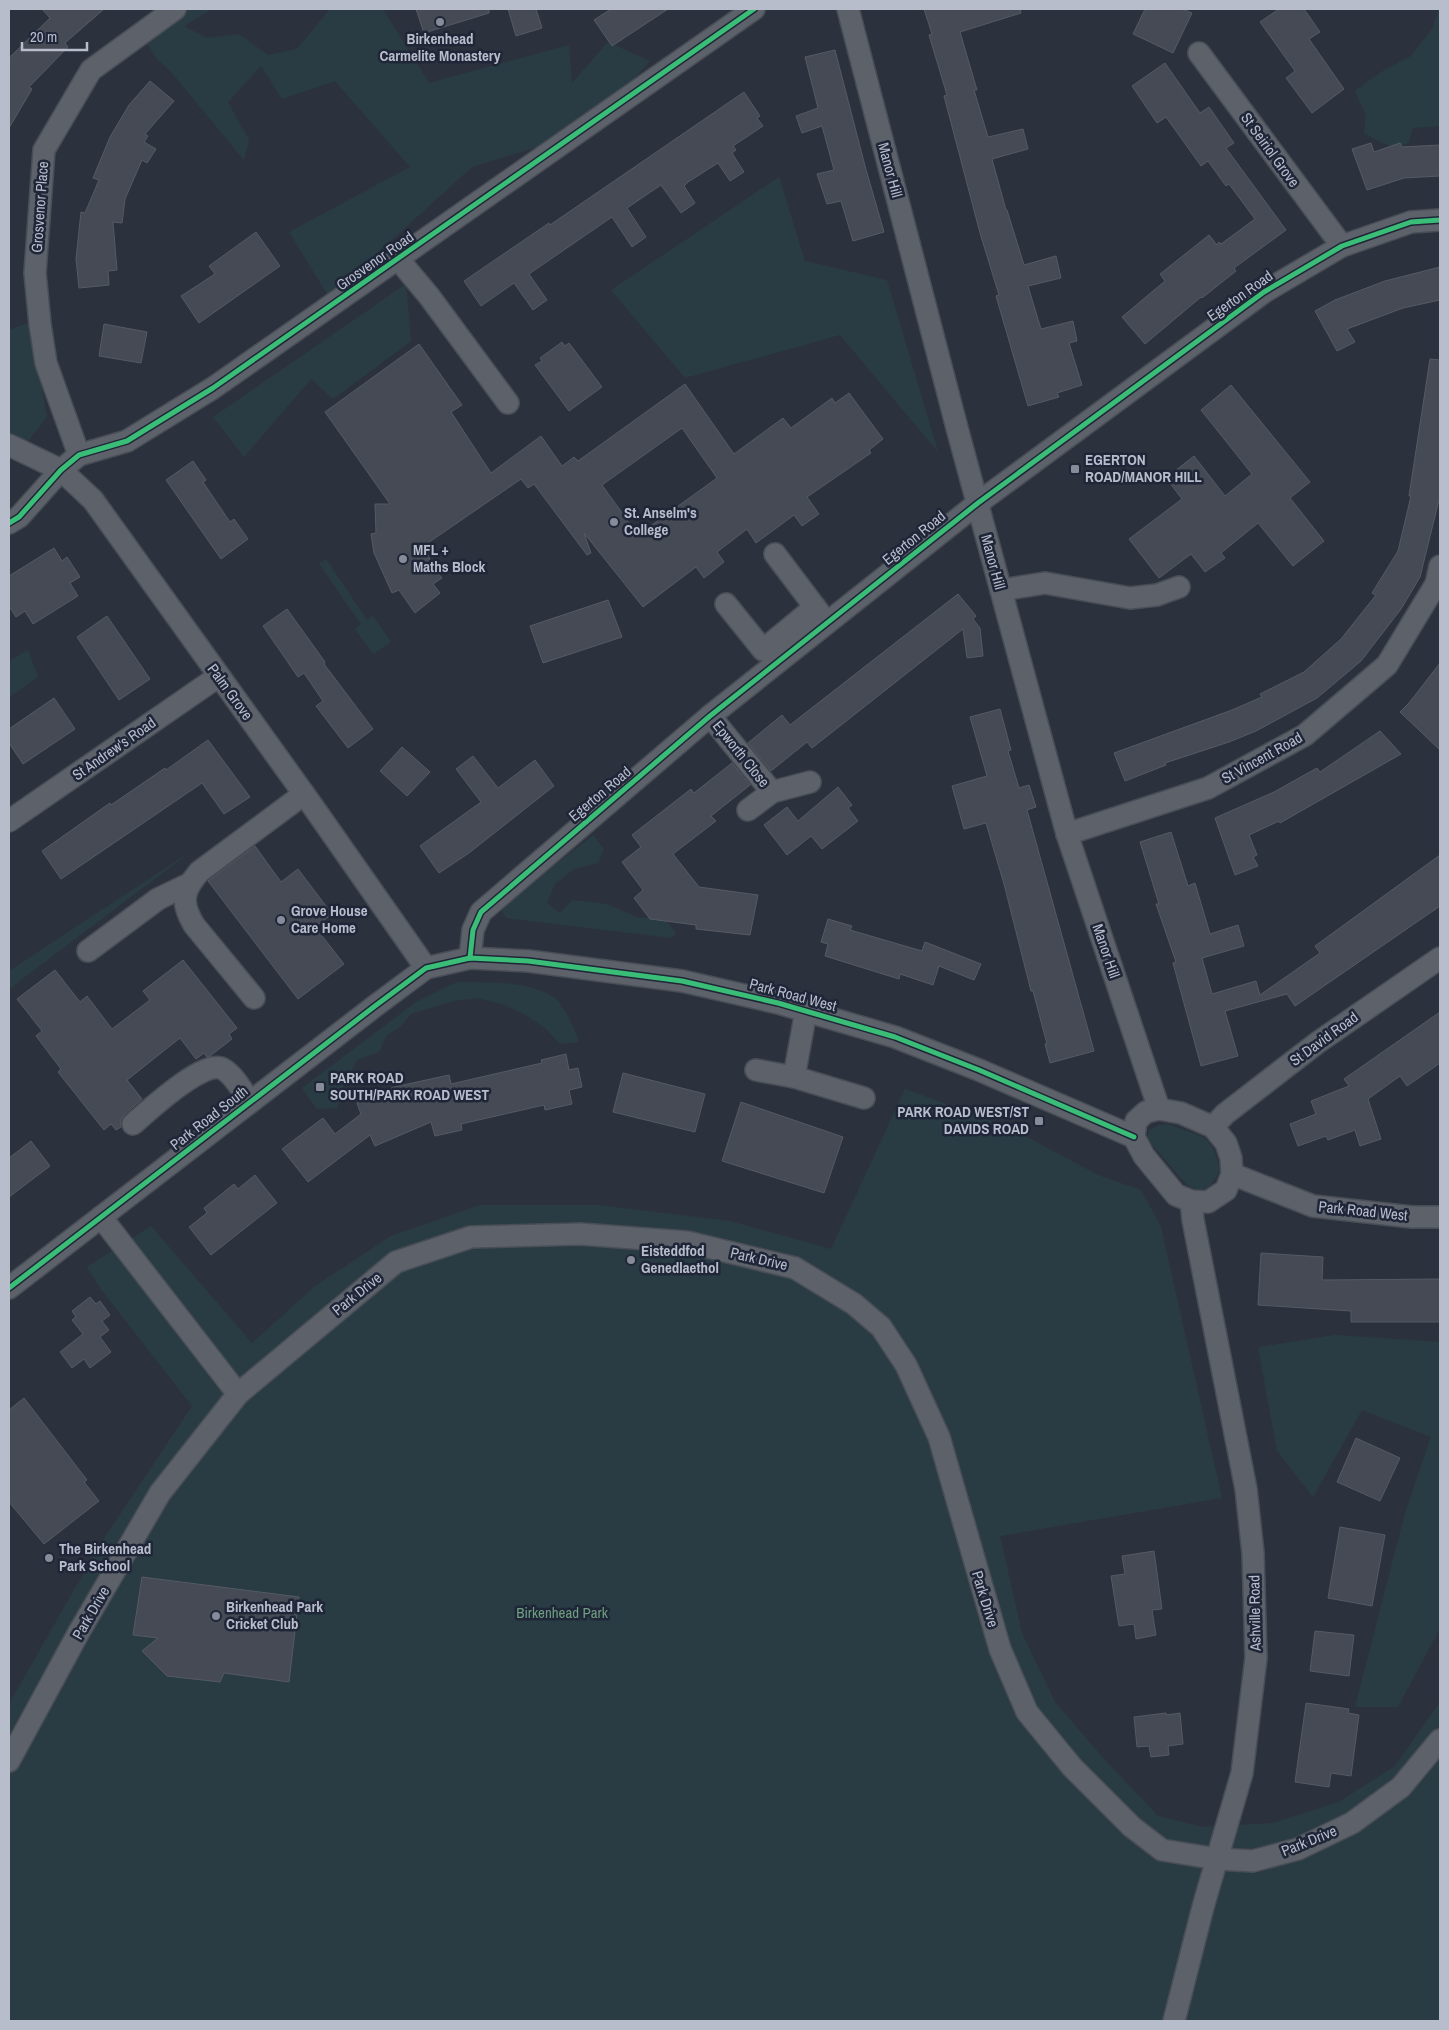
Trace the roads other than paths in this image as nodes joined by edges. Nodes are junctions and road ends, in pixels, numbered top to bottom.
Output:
1 (175, 9) edge
2 (754, 9) edge
3 (848, 9) edge
4 (1199, 53) dead end
5 (1440, 220) edge
6 (1342, 246) junction
7 (398, 259) junction
8 (508, 403) dead end
9 (9, 445) edge
10 (79, 455) junction
11 (61, 470) junction
12 (978, 503) junction
13 (9, 523) edge
14 (775, 554) dead end
15 (1440, 566) edge
16 (1179, 587) dead end
17 (1001, 590) junction
18 (726, 604) dead end
19 (822, 615) junction
20 (219, 676) junction
21 (710, 716) junction
22 (810, 782) dead end
23 (772, 792) junction
24 (304, 794) junction
25 (748, 810) dead end
26 (9, 821) edge
27 (1067, 834) junction
28 (189, 884) junction
29 (88, 951) dead end
30 (470, 958) junction
31 (1440, 958) edge
32 (426, 968) junction
33 (254, 998) dead end
34 (806, 1010) junction
35 (756, 1070) dead end
36 (794, 1077) junction
37 (864, 1098) dead end
38 (250, 1102) junction
39 (1160, 1109) junction
40 (133, 1124) dead end
41 (1213, 1127) junction
42 (1134, 1138) junction
43 (1232, 1174) junction
44 (1191, 1201) junction
45 (101, 1217) junction
46 (1440, 1217) edge
47 (9, 1288) edge
48 (238, 1394) junction
49 (1440, 1740) edge
50 (9, 1761) edge
51 (1217, 1860) junction
52 (1174, 2021) edge

1 - 10 street, Grosvenor Place
2 - 7 street, Grosvenor Road
3 - 12 street, Manor Hill
4 - 6 street, St Seiriol Grove
5 - 6 street, Egerton Road
6 - 12 street, Egerton Road
7 - 8 street
7 - 10 street, Grosvenor Road
9 - 11 street, Palm Grove
10 - 11 street, Grosvenor Road
11 - 13 street, Grosvenor Road
11 - 20 street, Palm Grove
12 - 17 street, Manor Hill
12 - 19 street, Egerton Road
14 - 19 street
15 - 27 street, St Vincent Road
16 - 17 street
17 - 27 street, Manor Hill
18 - 19 street
19 - 21 street, Egerton Road
20 - 24 street, Palm Grove
20 - 26 street, St Andrew's Road
21 - 23 street, Epworth Close
21 - 30 street, Egerton Road
22 - 23 street, Epworth Close
23 - 25 street, Epworth Close
24 - 28 street
24 - 32 street, Palm Grove
27 - 39 street, Manor Hill
28 - 29 street
28 - 33 street
30 - 32 street, Park Road West
30 - 34 street, Park Road West
31 - 41 street, St David Road
32 - 38 street, Park Road South
34 - 36 street
34 - 42 street, Park Road West
35 - 36 street
36 - 37 street
38 - 40 street
38 - 45 street, Park Road South
39 - 41 street
39 - 42 street
41 - 43 street
42 - 44 street
43 - 44 street
43 - 46 street, Park Road West
44 - 51 street, Ashville Road
45 - 47 street, Park Road South
45 - 48 street
48 - 50 street, Park Drive
48 - 51 street, Park Drive
49 - 51 street, Park Drive
51 - 52 street, Ashville Road

